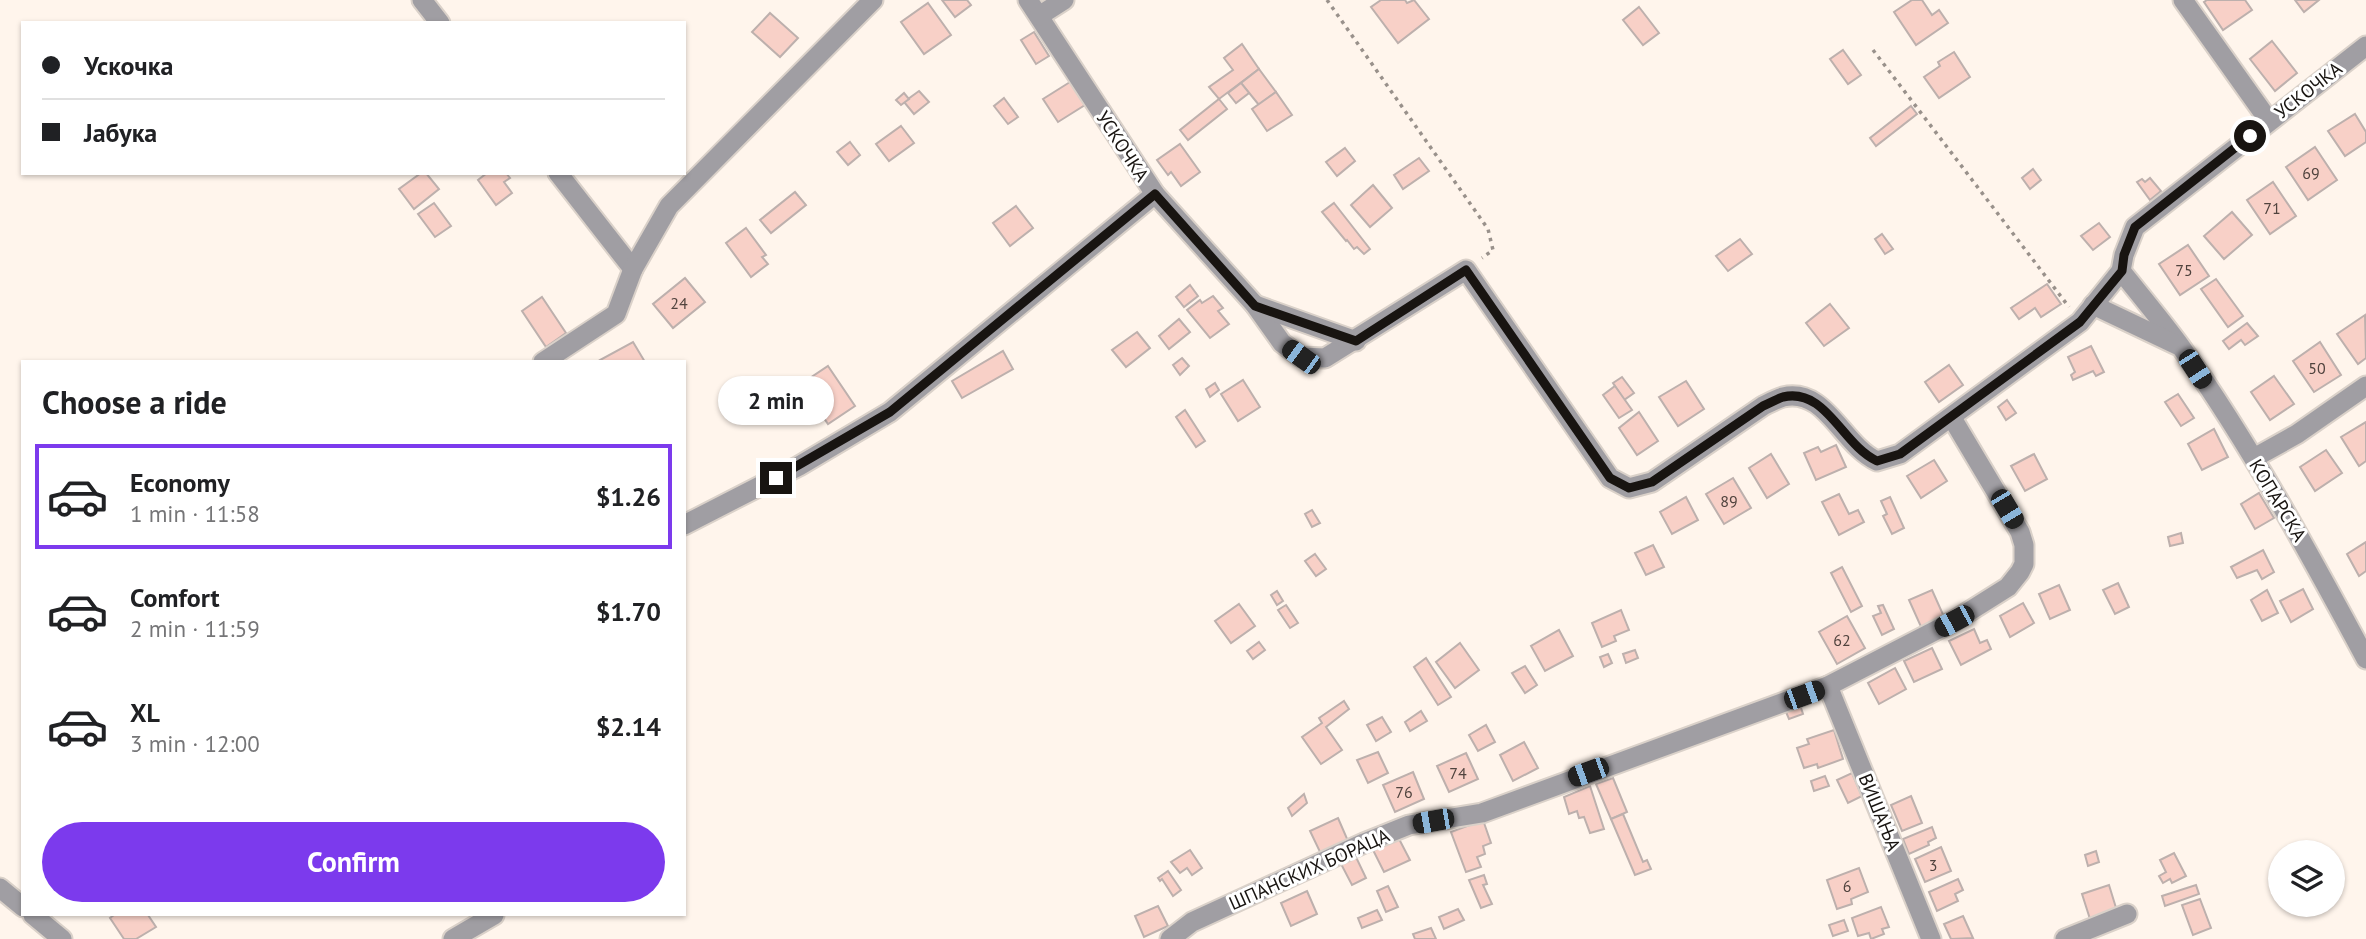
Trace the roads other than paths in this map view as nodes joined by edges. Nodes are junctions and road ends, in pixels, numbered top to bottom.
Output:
1 (422, 0) edge
2 (873, 0) edge
3 (1065, 0) edge
4 (2183, 0) edge
5 (1034, 8) edge
6 (438, 21) edge
7 (2366, 46) edge
8 (2269, 121) junction
9 (560, 175) edge
10 (1155, 194) junction
11 (633, 269) junction
12 (2122, 271) junction
13 (2093, 305) junction
14 (1255, 306) junction
15 (1356, 341) junction
16 (2180, 346) junction
17 (546, 360) edge
18 (2366, 386) edge
19 (1952, 418) junction
20 (2254, 458) junction
21 (686, 525) edge
22 (2366, 659) edge
23 (1828, 686) junction
24 (0, 888) edge
25 (21, 905) edge
26 (2127, 914) dead end
27 (34, 916) edge
28 (492, 916) edge
29 (62, 939) edge
30 (453, 939) edge
31 (1170, 939) edge
32 (1931, 939) edge
33 (2065, 939) edge

1 - 6 street
2 - 11 street
3 - 5 street
4 - 8 street
5 - 10 street, УСКОЧКА
7 - 8 street, УСКОЧКА
8 - 12 street, УСКОЧКА
9 - 11 street
10 - 14 street, УСКОЧКА
10 - 21 street
11 - 17 street
12 - 13 street, УСКОЧКА
12 - 16 street, КОПАРСКА
13 - 16 street
13 - 19 street, УСКОЧКА
14 - 15 street
14 - 15 street, УСКОЧКА
15 - 19 street, УСКОЧКА
16 - 20 street, КОПАРСКА
18 - 20 street
19 - 23 street, ШПАНСКИХ БОРАЦА
20 - 22 street, КОПАРСКА
23 - 31 street, ШПАНСКИХ БОРАЦА
23 - 32 street, ВИШАЊА
24 - 25 street
26 - 33 street
27 - 29 street
28 - 30 street

